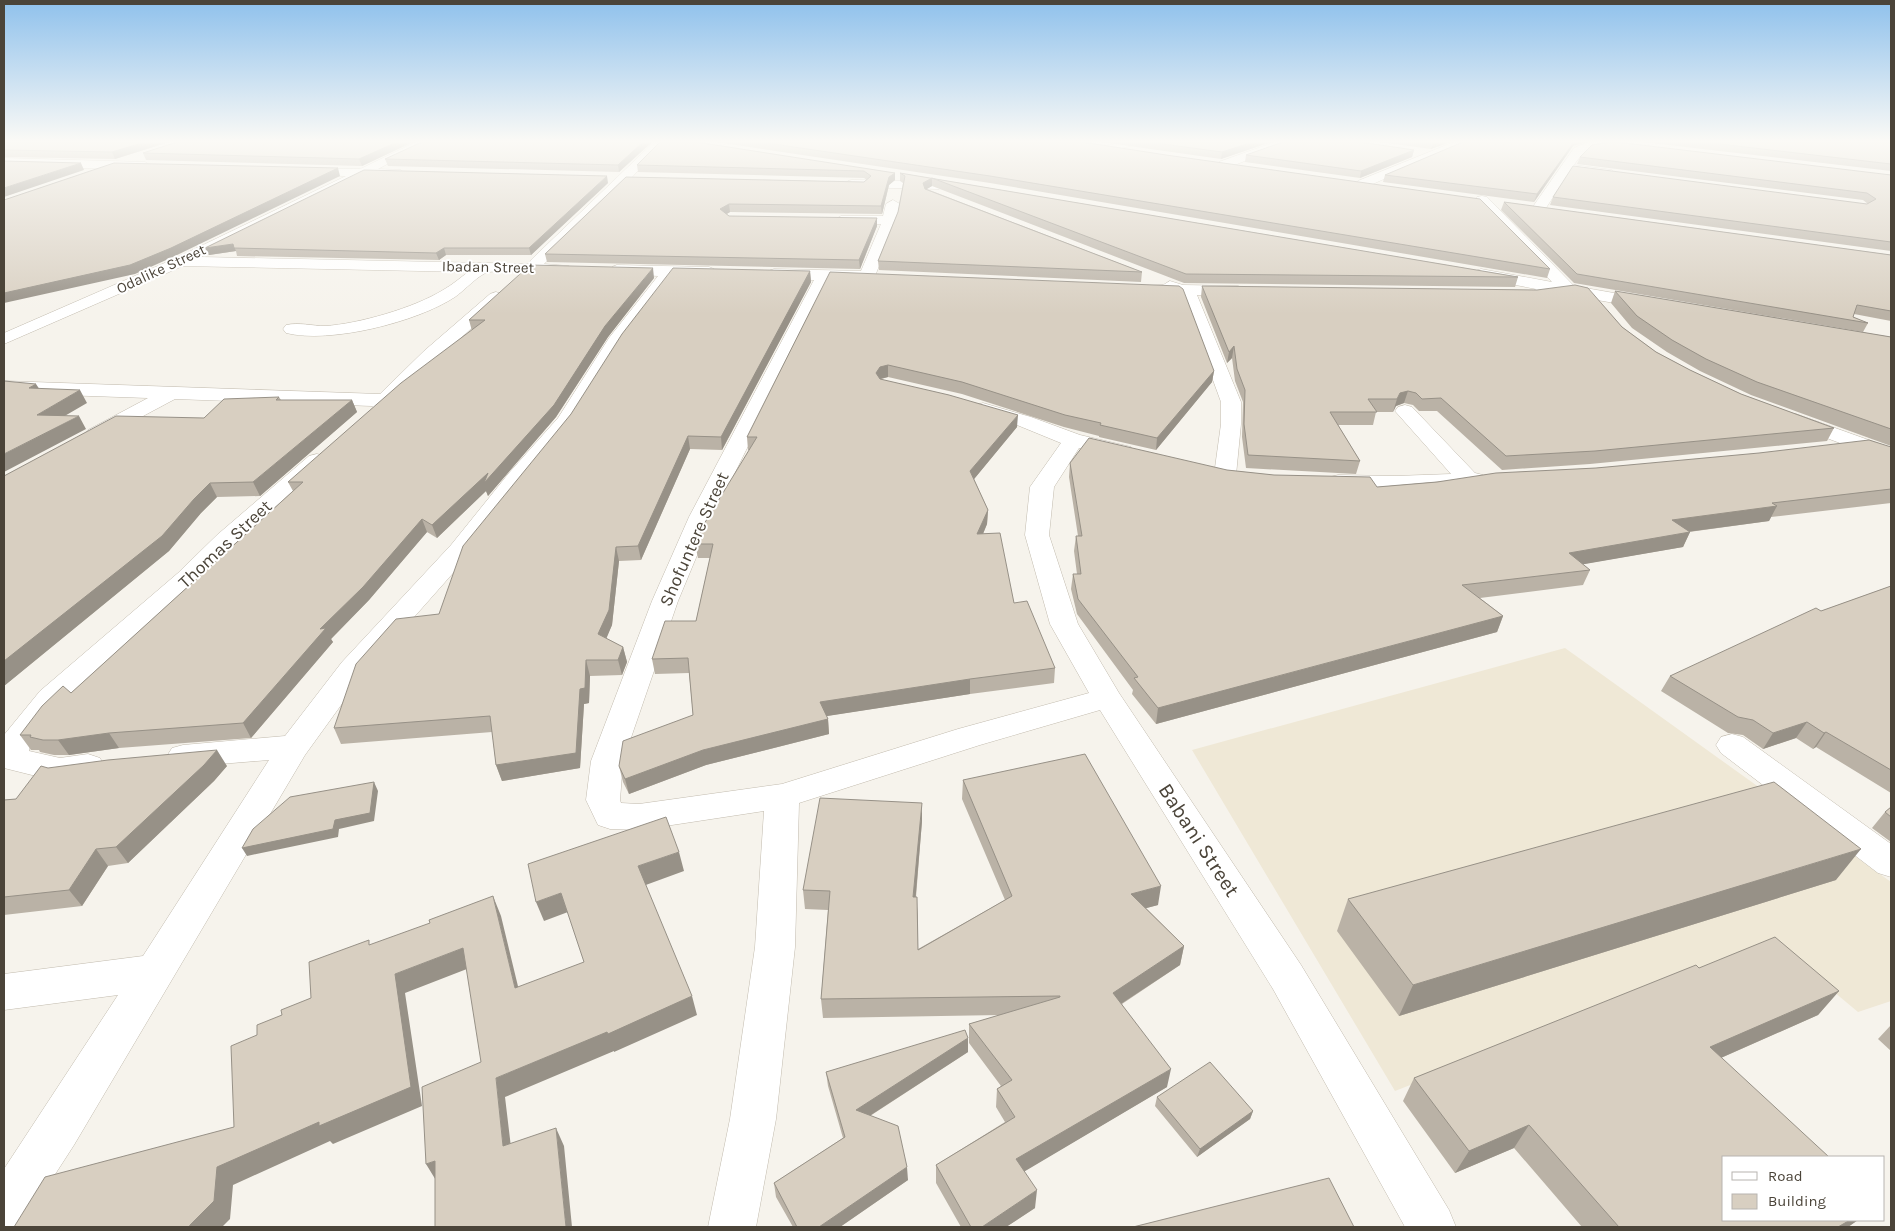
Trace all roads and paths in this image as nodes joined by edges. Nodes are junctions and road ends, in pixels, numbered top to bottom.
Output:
1 (305, 199) edge
2 (602, 199) edge
3 (894, 199) edge
4 (1544, 199) edge
5 (1501, 203) edge
6 (1539, 208) edge
7 (827, 220) edge
8 (889, 220) junction
9 (181, 261) junction
10 (484, 267) junction
11 (530, 268) junction
12 (576, 269) edge
13 (604, 269) edge
14 (670, 271) junction
15 (728, 272) edge
16 (1469, 272) edge
17 (757, 274) edge
18 (824, 276) junction
19 (867, 276) junction
20 (887, 277) edge
21 (1136, 281) edge
22 (1182, 290) junction
23 (1569, 290) junction
24 (1250, 291) edge
25 (1504, 294) edge
26 (1592, 295) junction
27 (1666, 307) edge
28 (1610, 316) edge
29 (292, 329) dead end
30 (4, 339) edge
31 (4, 387) edge
32 (169, 394) junction
33 (386, 400) junction
34 (963, 403) edge
35 (1405, 411) edge
36 (1780, 414) edge
37 (364, 419) edge
38 (1073, 440) junction
39 (82, 441) edge
40 (336, 444) edge
41 (1862, 445) junction
42 (1816, 451) edge
43 (1140, 455) edge
44 (1891, 455) edge
45 (1225, 474) edge
46 (1497, 479) edge
47 (1469, 480) junction
48 (1320, 482) edge
49 (1107, 698) junction
50 (1732, 745) dead end
51 (294, 746) junction
52 (158, 758) edge
53 (109, 763) edge
54 (782, 796) junction
55 (1891, 863) edge
56 (156, 972) junction
57 (4, 992) edge
58 (4, 1210) edge
59 (732, 1227) edge
60 (1432, 1227) edge

1 - 9 street, Odalike Street
2 - 11 street
3 - 8 street
4 - 6 street
5 - 23 street
7 - 8 street
8 - 19 street
9 - 10 street, Ibadan Street
9 - 30 street, Odalike Street
10 - 11 street, Ibadan Street
10 - 29 street
11 - 12 street, Ibadan Street
11 - 33 street
13 - 14 street
14 - 15 street
14 - 51 street
16 - 23 street
17 - 18 street
18 - 19 street
18 - 54 street, Shofuntere Street
19 - 20 street
21 - 22 street
22 - 24 street
22 - 45 street
23 - 25 street
23 - 26 street
26 - 27 street
26 - 28 street
31 - 32 street
32 - 33 street
32 - 39 street
33 - 37 street
34 - 38 street
35 - 47 street
36 - 41 street
38 - 43 street
38 - 49 street, Babani Street
40 - 53 street, Thomas Street
41 - 42 street
41 - 44 street
46 - 47 street
47 - 48 street
49 - 54 street
49 - 60 street, Babani Street
50 - 55 street
51 - 52 street
51 - 56 street
54 - 59 street
56 - 57 street
56 - 58 street

